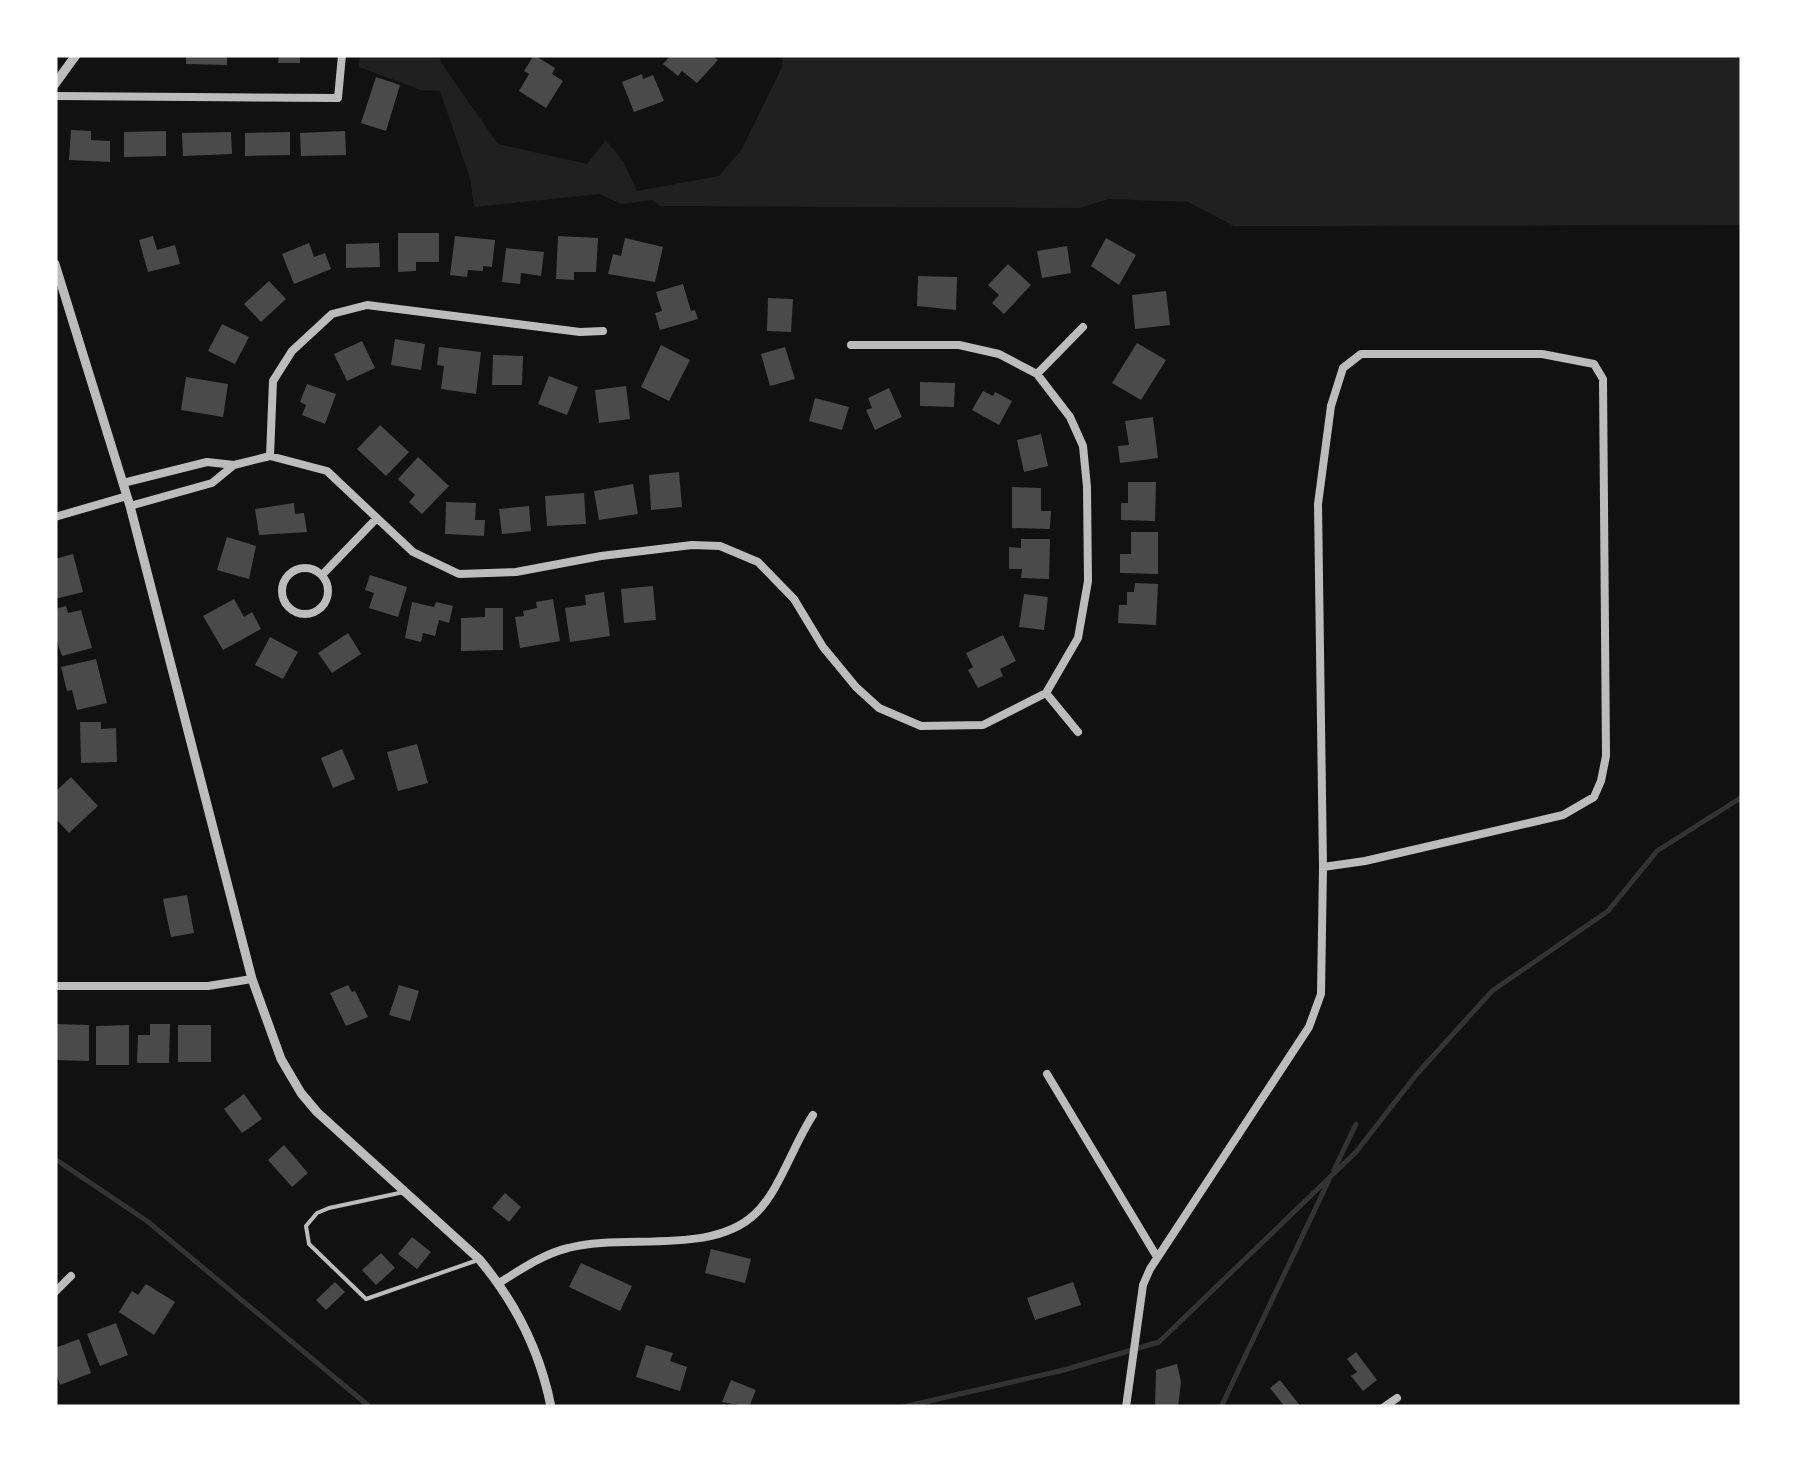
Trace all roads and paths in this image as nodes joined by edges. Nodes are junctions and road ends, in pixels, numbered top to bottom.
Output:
1 (76, 55) edge
2 (342, 55) edge
3 (55, 84) edge
4 (55, 96) edge
5 (55, 264) edge
6 (59, 297) edge
7 (1084, 327) dead end
8 (603, 331) dead end
9 (851, 345) dead end
10 (1037, 374) junction
11 (270, 456) junction
12 (234, 465) junction
13 (123, 483) junction
14 (128, 501) junction
15 (55, 517) edge
16 (376, 519) junction
17 (322, 575) junction
18 (1046, 693) junction
19 (1078, 732) dead end
20 (1323, 867) junction
21 (252, 979) junction
22 (55, 986) edge
23 (1048, 1074) dead end
24 (813, 1115) dead end
25 (405, 1192) junction
26 (1157, 1257) junction
27 (479, 1259) junction
28 (71, 1276) dead end
29 (499, 1283) junction
30 (55, 1292) edge
31 (1397, 1398) dead end
32 (552, 1407) edge
33 (1126, 1407) edge
34 (1384, 1407) edge

1 - 3 street
2 - 4 street
5 - 6 street
6 - 13 street
7 - 10 street
8 - 11 street
9 - 10 street
10 - 18 street
11 - 12 street
11 - 16 street
12 - 13 street
12 - 14 street
13 - 14 street
14 - 15 street
14 - 21 street
16 - 17 street
16 - 18 street
17 - 17 street
18 - 19 street
20 - 20 street
20 - 26 street
21 - 22 street
21 - 25 street
23 - 26 street
24 - 29 street
25 - 27 street
25 - 27 lane
26 - 33 street
27 - 29 street
28 - 30 street
29 - 32 street
31 - 34 street

